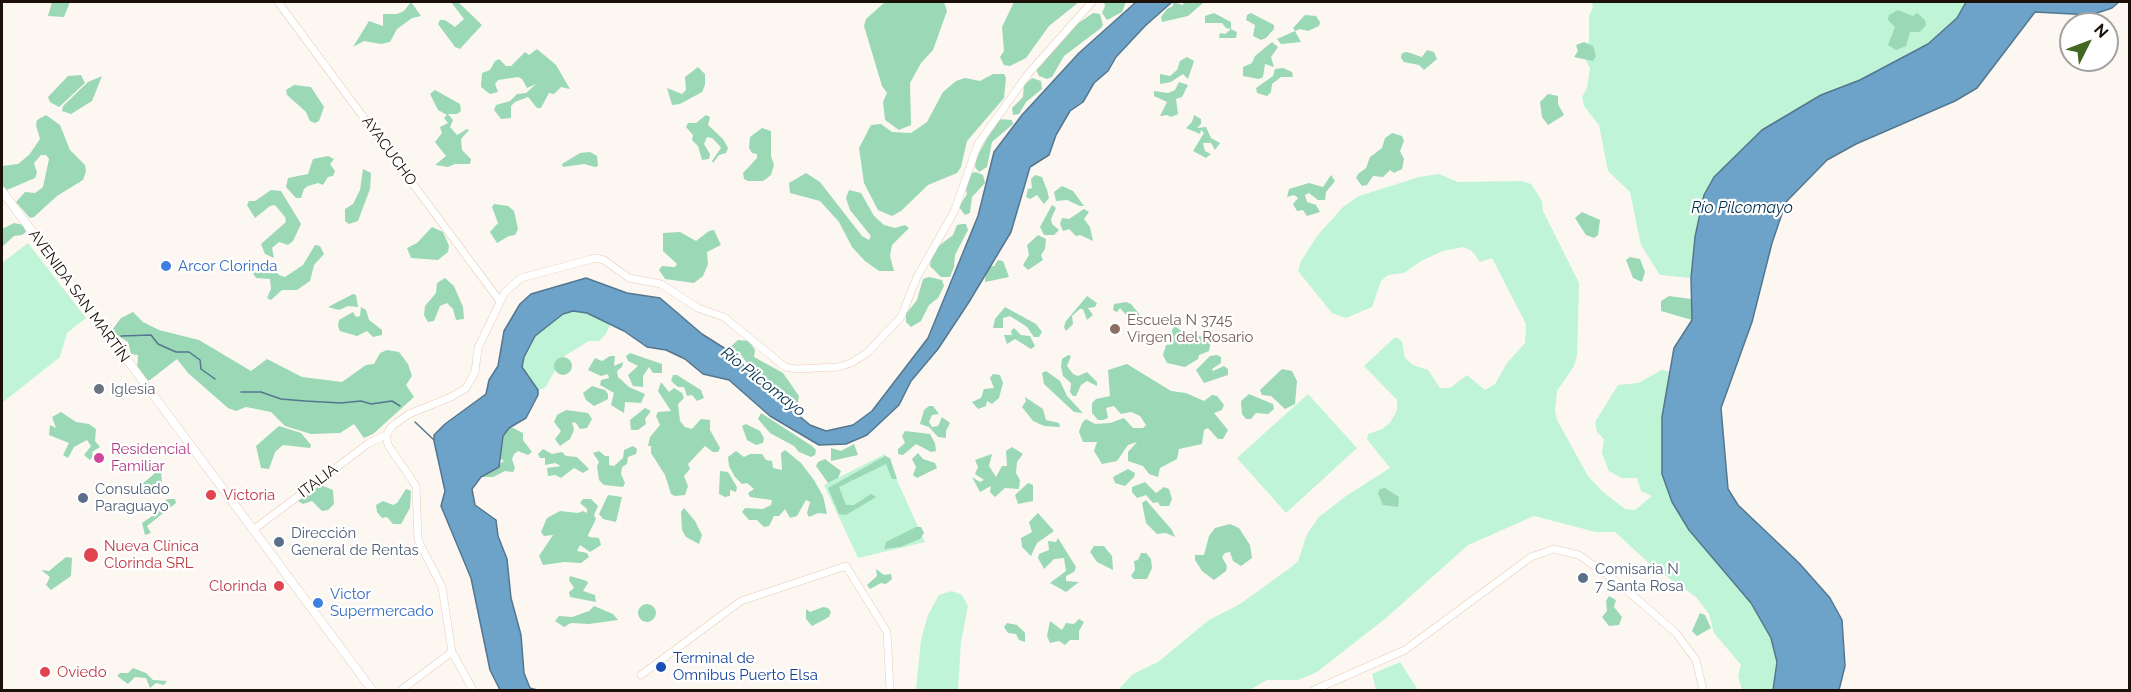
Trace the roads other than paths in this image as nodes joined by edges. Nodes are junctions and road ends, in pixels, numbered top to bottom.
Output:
1 (278, 2) edge
2 (1092, 2) edge
3 (2, 191) edge
4 (499, 300) junction
5 (386, 435) junction
6 (253, 530) junction
7 (452, 652) junction
8 (641, 675) dead end
9 (372, 690) edge
10 (401, 690) edge
11 (473, 690) edge
12 (890, 690) edge
13 (1314, 690) edge
14 (1703, 690) edge

1 - 4 street, AYACUCHO
2 - 4 street
3 - 6 main road, AVENIDA SAN MARTÍN
4 - 5 street, ITALIA
5 - 6 street, ITALIA
5 - 7 street
6 - 9 main road, AVENIDA SAN MARTÍN
7 - 10 street
7 - 11 street
8 - 12 street
13 - 14 street

